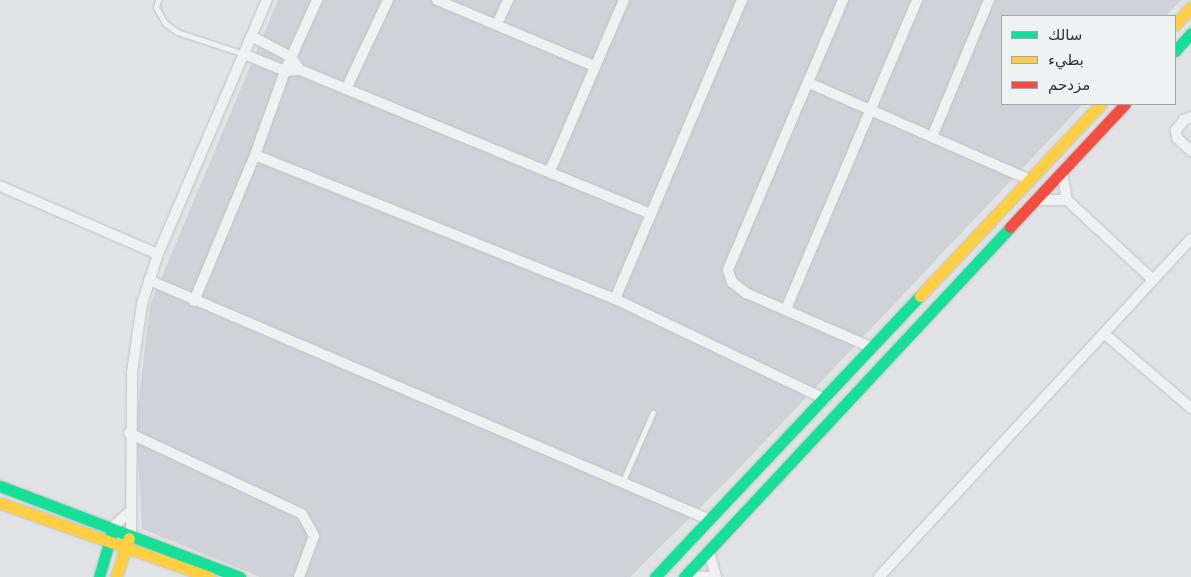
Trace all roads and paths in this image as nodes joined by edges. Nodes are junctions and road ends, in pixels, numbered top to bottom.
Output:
1 (158, 0) edge
2 (267, 0) edge
3 (318, 0) edge
4 (388, 0) edge
5 (437, 0) edge
6 (508, 0) edge
7 (624, 0) edge
8 (742, 0) edge
9 (843, 0) edge
10 (917, 0) edge
11 (989, 0) edge
12 (1191, 7) edge
13 (497, 24) junction
14 (1176, 24) edge
15 (1191, 33) edge
16 (251, 36) junction
17 (1176, 50) edge
18 (244, 54) junction
19 (290, 57) junction
20 (594, 66) junction
21 (300, 70) junction
22 (285, 71) junction
23 (809, 83) junction
24 (346, 89) junction
25 (1100, 105) edge
26 (1124, 105) edge
27 (871, 111) junction
28 (1191, 117) edge
29 (932, 137) junction
30 (1191, 151) edge
31 (255, 155) junction
32 (550, 171) junction
33 (1062, 172) junction
34 (1030, 180) junction
35 (0, 186) edge
36 (1036, 200) junction
37 (1067, 200) junction
38 (651, 214) junction
39 (1191, 239) edge
40 (158, 254) junction
41 (148, 280) junction
42 (1153, 280) junction
43 (932, 285) junction
44 (949, 293) junction
45 (614, 299) junction
46 (194, 300) junction
47 (786, 309) junction
48 (1106, 335) junction
49 (873, 348) junction
50 (825, 398) junction
51 (1191, 408) edge
52 (653, 412) dead end
53 (130, 433) junction
54 (622, 484) junction
55 (0, 486) edge
56 (0, 503) edge
57 (128, 513) junction
58 (710, 520) junction
59 (113, 527) junction
60 (131, 534) junction
61 (109, 540) junction
62 (126, 546) junction
63 (709, 552) junction
64 (685, 576) edge
65 (99, 577) edge
66 (116, 577) edge
67 (210, 577) edge
68 (240, 577) edge
69 (299, 577) edge
70 (655, 577) edge
71 (716, 577) edge
72 (878, 577) edge

1 - 18 lane
2 - 16 street
3 - 19 street
4 - 24 street
5 - 13 street
6 - 13 street
7 - 20 street
8 - 38 street
9 - 23 street
10 - 27 street
11 - 29 street
12 - 14 street
13 - 20 street
15 - 17 street
16 - 18 street
16 - 19 street
18 - 22 street
18 - 40 street
19 - 21 street
19 - 22 street
20 - 32 street
21 - 22 street
21 - 24 street
22 - 31 street
23 - 27 street
23 - 47 street
24 - 32 street
25 - 34 street
26 - 33 street
27 - 29 street
27 - 47 street
28 - 30 street
29 - 34 street
31 - 45 street
31 - 46 street
32 - 38 street
33 - 36 street
33 - 37 street
34 - 43 street
35 - 40 street
36 - 37 street
36 - 44 street
37 - 42 street
38 - 45 street
39 - 42 street
40 - 41 street
41 - 46 street
41 - 53 street
42 - 48 street
43 - 44 street
43 - 49 street
44 - 63 street
45 - 50 street
46 - 54 street
47 - 49 street
48 - 51 street
48 - 72 street
49 - 50 street
50 - 58 street
52 - 54 lane
53 - 57 street
53 - 69 street
54 - 58 street
55 - 59 street
56 - 61 street
57 - 59 street
57 - 60 street
58 - 70 street
59 - 60 street
59 - 61 street
60 - 62 street
60 - 68 street
61 - 62 street
61 - 65 street
62 - 66 street
62 - 67 street
63 - 64 street
63 - 71 street
64 - 71 street

